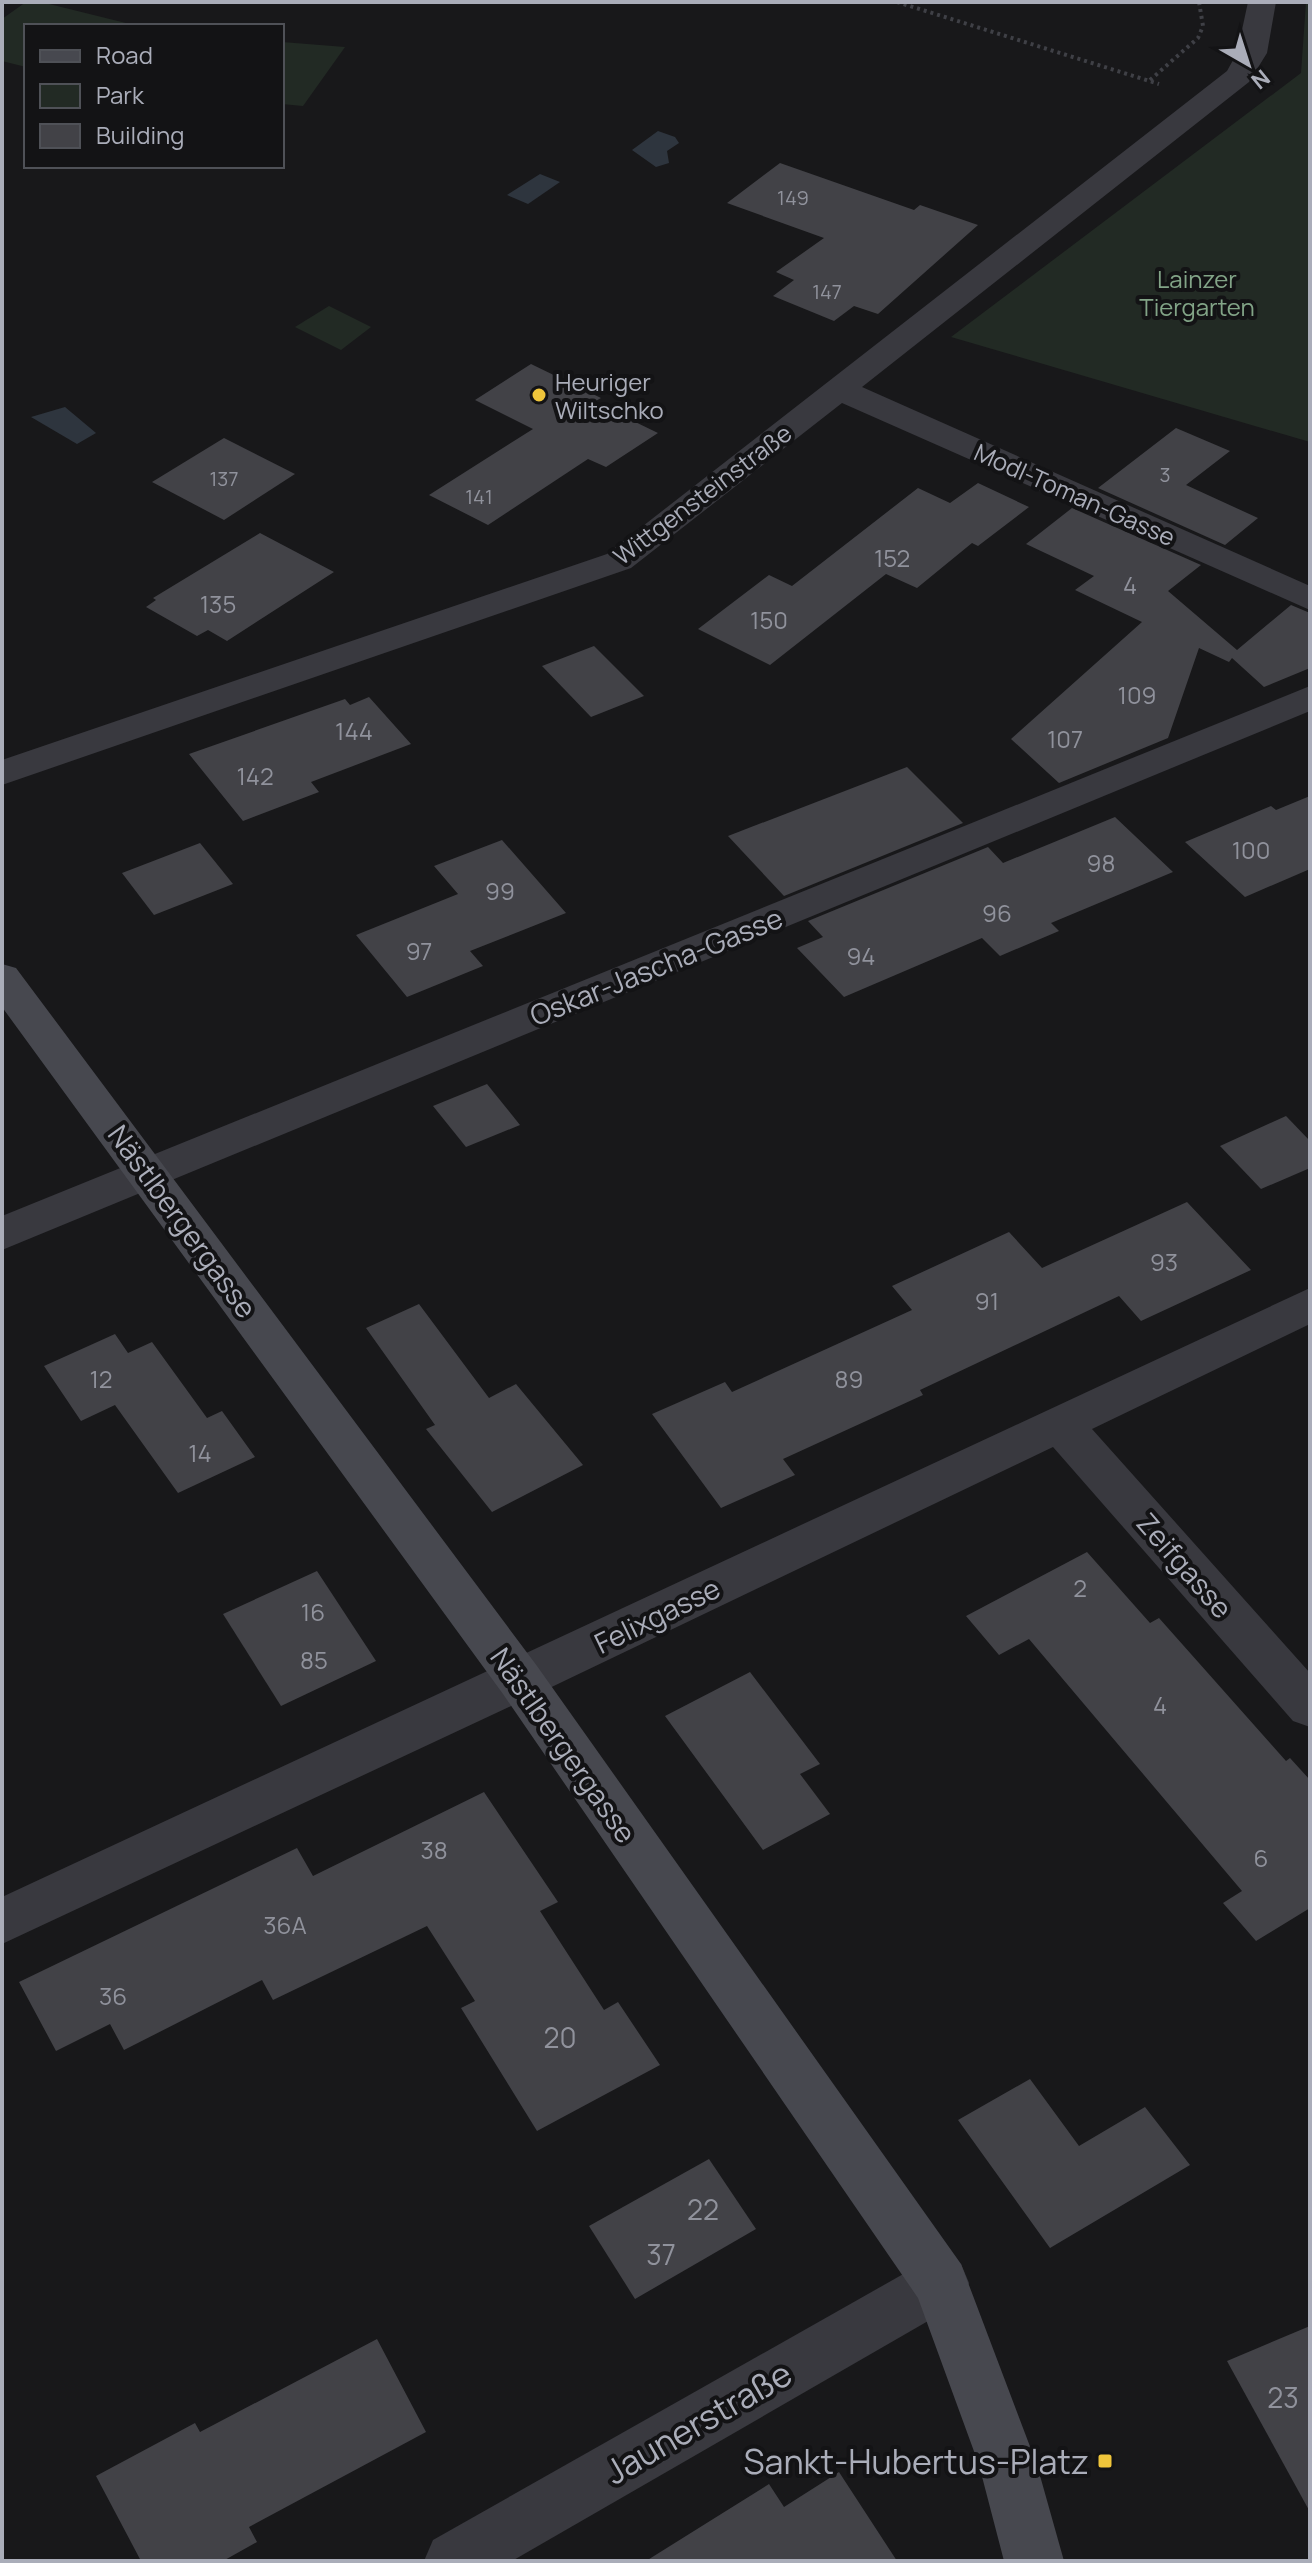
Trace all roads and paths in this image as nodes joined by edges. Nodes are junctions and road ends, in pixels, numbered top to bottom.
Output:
1 (897, 2) edge
2 (1199, 2) edge
3 (1262, 2) edge
4 (1149, 81) junction
5 (1211, 100) junction
6 (841, 390) junction
7 (1310, 599) edge
8 (1310, 697) edge
9 (2, 773) edge
10 (2, 978) edge
11 (149, 1174) junction
12 (2, 1234) edge
13 (1310, 1305) edge
14 (1059, 1423) junction
15 (520, 1680) junction
16 (1310, 1707) edge
17 (2, 1921) edge
18 (941, 2283) junction
19 (454, 2561) edge
20 (1034, 2561) edge

1 - 4 path
2 - 4 path
3 - 5 street, Wittgensteinstraße
4 - 5 path
5 - 6 street, Wittgensteinstraße
6 - 7 street, Modl-Toman-Gasse
6 - 9 street, Wittgensteinstraße
8 - 11 street, Oskar-Jascha-Gasse
10 - 11 street, Nästlbergergasse
11 - 12 street, Oskar-Jascha-Gasse
11 - 15 street, Nästlbergergasse
13 - 14 street, Felixgasse
14 - 15 street, Felixgasse
14 - 16 street, Zeifgasse
15 - 17 street, Felixgasse
15 - 18 street, Nästlbergergasse
18 - 19 street, Jaunerstraße
18 - 20 street, Nästlbergergasse

